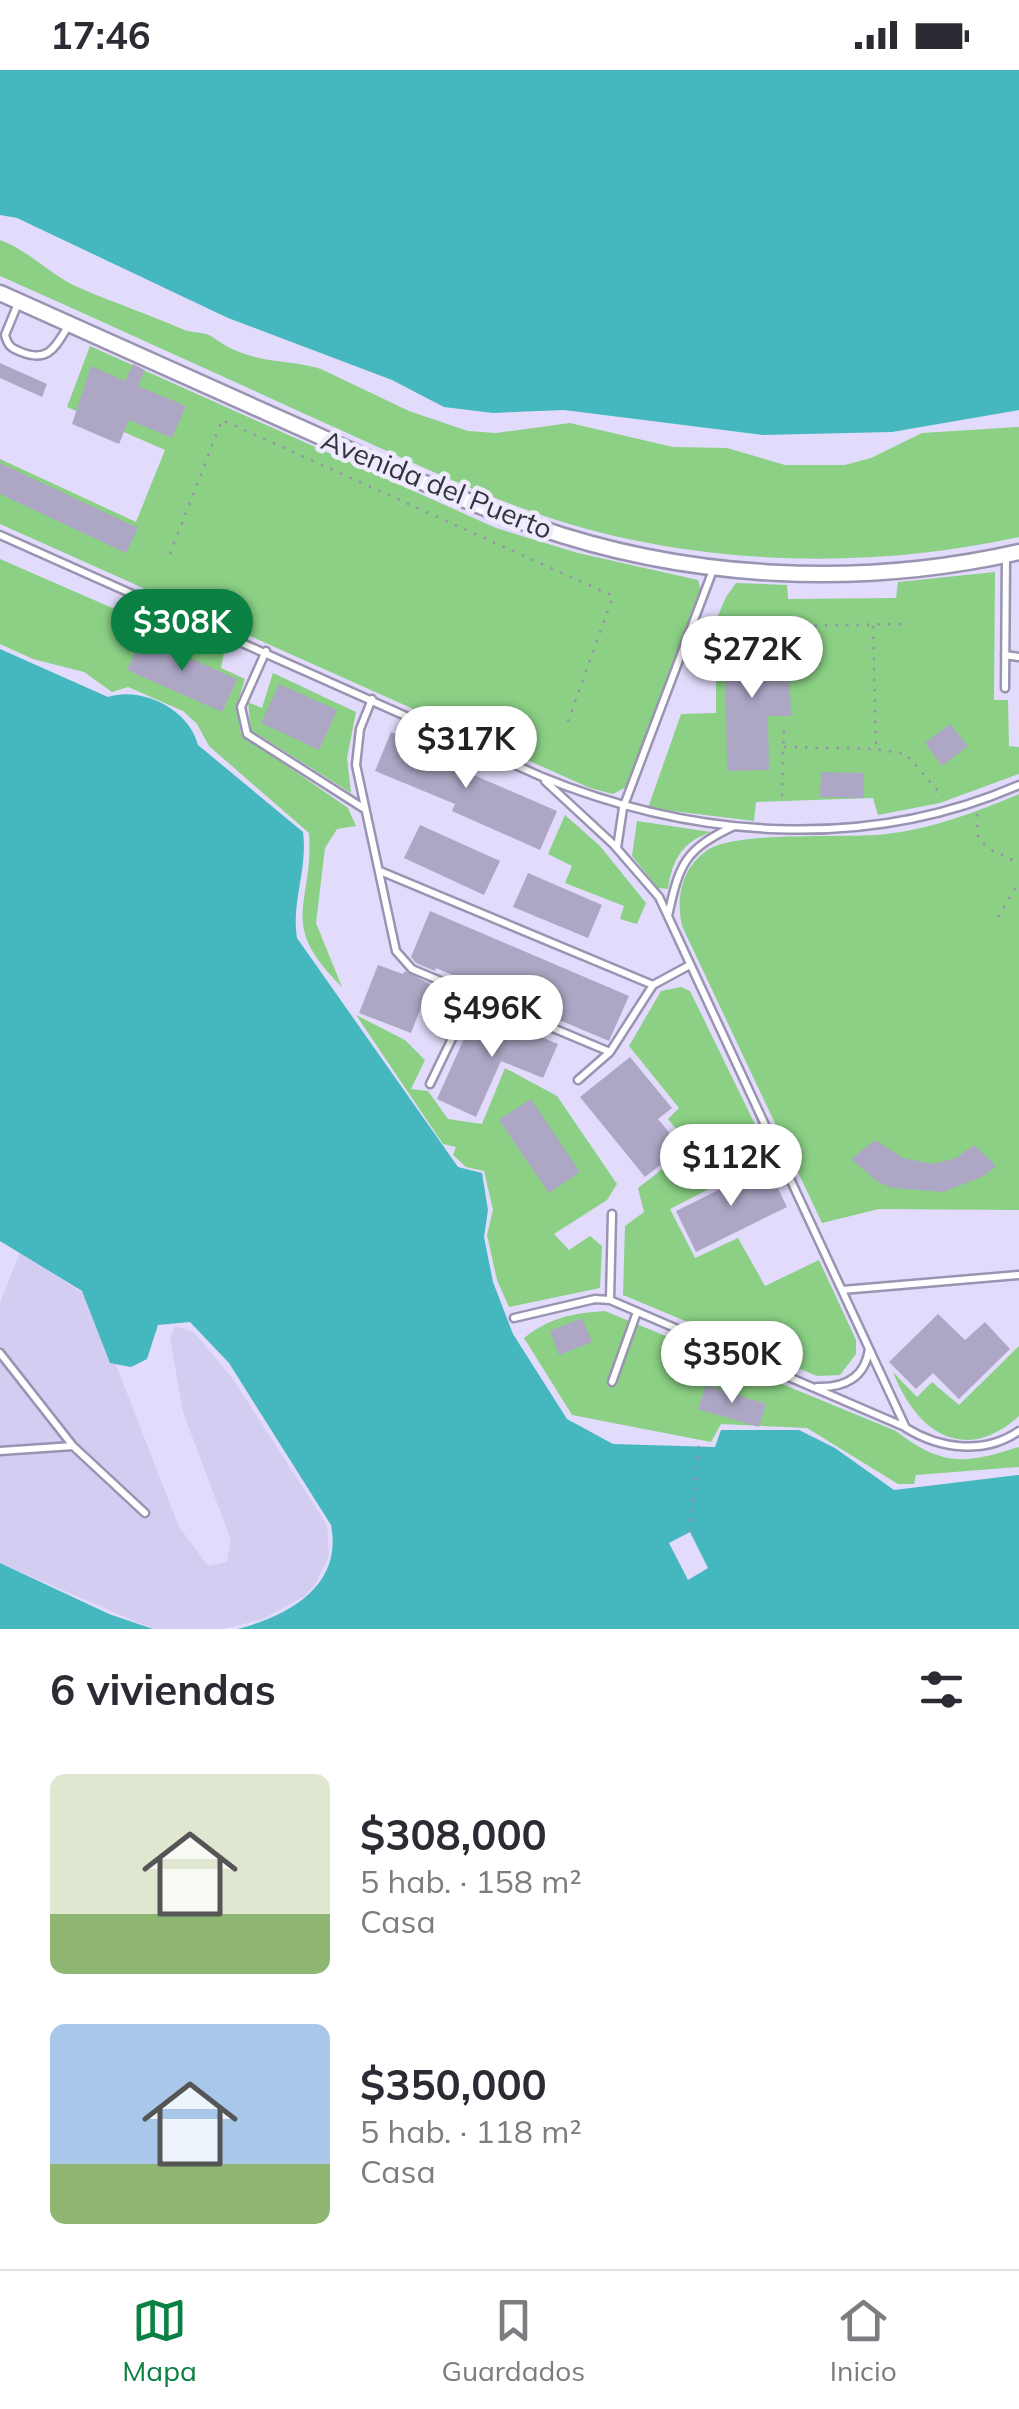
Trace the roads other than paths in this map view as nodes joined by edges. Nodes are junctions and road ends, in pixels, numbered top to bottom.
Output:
1 (0, 293) edge
2 (18, 301) junction
3 (70, 324) junction
4 (0, 535) edge
5 (1012, 554) edge
6 (713, 569) junction
7 (266, 651) junction
8 (1006, 655) junction
9 (1019, 657) edge
10 (1006, 688) dead end
11 (372, 698) junction
12 (540, 776) junction
13 (1019, 784) edge
14 (623, 808) junction
15 (364, 809) junction
16 (734, 827) junction
17 (616, 848) junction
18 (379, 870) junction
19 (668, 916) junction
20 (688, 966) junction
21 (653, 985) junction
22 (474, 993) junction
23 (610, 1052) junction
24 (578, 1080) dead end
25 (430, 1084) dead end
26 (612, 1214) dead end
27 (1019, 1275) edge
28 (842, 1290) junction
29 (610, 1300) junction
30 (637, 1312) junction
31 (514, 1318) dead end
32 (869, 1348) junction
33 (0, 1353) edge
34 (612, 1382) dead end
35 (811, 1387) junction
36 (906, 1428) junction
37 (1019, 1432) edge
38 (73, 1446) junction
39 (0, 1451) edge
40 (145, 1513) dead end

1 - 2 street, Avenida del Puerto
2 - 3 street, Avenida del Puerto
2 - 3 lane
3 - 6 street, Avenida del Puerto
4 - 7 lane
5 - 6 street, Avenida del Puerto
5 - 8 lane
6 - 14 lane
7 - 11 lane
7 - 15 lane
8 - 9 lane
8 - 10 lane
11 - 12 lane
11 - 15 lane
12 - 14 lane
12 - 17 lane
13 - 16 lane
14 - 16 lane
14 - 17 lane
15 - 18 lane
16 - 19 lane
17 - 19 lane
18 - 21 lane
18 - 22 lane
19 - 20 lane
20 - 21 lane
20 - 28 lane
21 - 23 lane
22 - 23 lane
22 - 25 lane
23 - 24 lane
26 - 29 lane
27 - 28 lane
28 - 32 lane
29 - 30 lane
29 - 31 lane
30 - 34 lane
30 - 35 lane
32 - 35 lane
32 - 36 lane
33 - 38 lane
35 - 36 lane
36 - 37 lane
38 - 39 lane
38 - 40 lane

